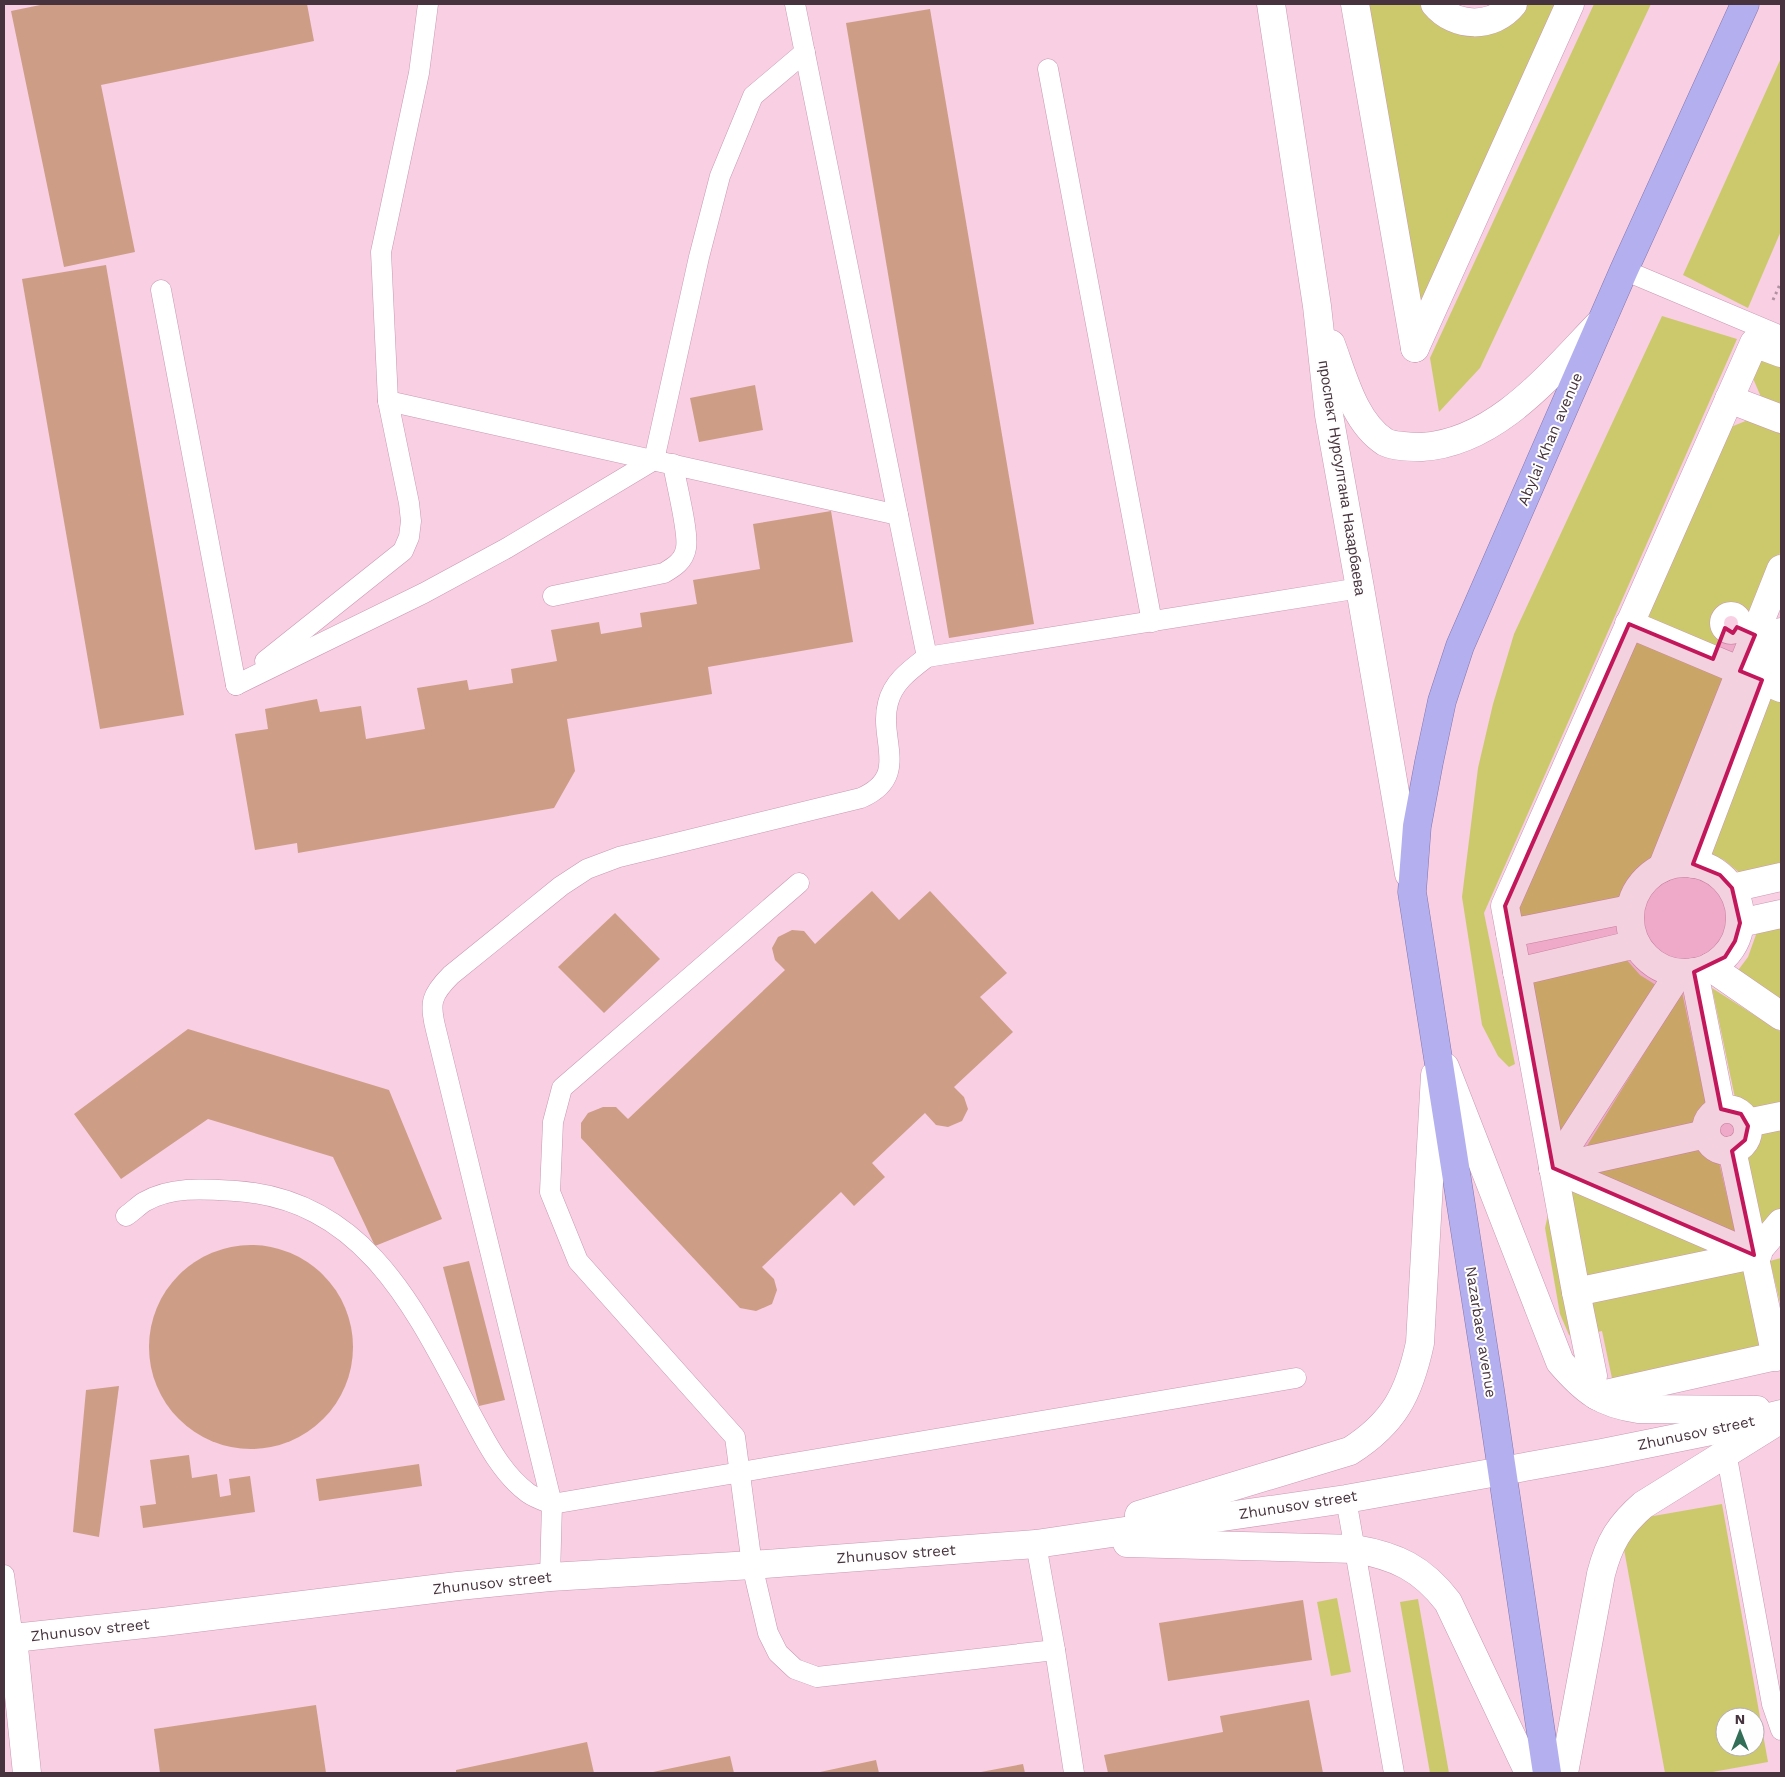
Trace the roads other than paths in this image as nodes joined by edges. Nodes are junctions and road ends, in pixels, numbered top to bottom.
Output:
1 (428, 4) edge
2 (795, 4) edge
3 (1271, 4) edge
4 (1355, 4) edge
5 (1435, 4) edge
6 (1513, 4) edge
7 (1570, 4) edge
8 (1745, 4) edge
9 (805, 52) junction
10 (1048, 69) dead end
11 (1624, 270) junction
12 (161, 290) dead end
13 (1317, 306) junction
14 (1601, 322) junction
15 (1781, 336) edge
16 (1781, 353) edge
17 (1729, 399) junction
18 (388, 400) junction
19 (1781, 419) edge
20 (664, 462) junction
21 (898, 515) junction
22 (1781, 572) edge
23 (1360, 588) junction
24 (553, 596) dead end
25 (1152, 622) junction
26 (1629, 624) junction
27 (1759, 635) edge
28 (926, 657) junction
29 (1713, 659) junction
30 (1761, 680) edge
31 (236, 685) junction
32 (1708, 786) junction
33 (1680, 822) junction
34 (1705, 832) junction
35 (1693, 864) junction
36 (1662, 868) junction
37 (1781, 877) edge
38 (799, 883) dead end
39 (1732, 888) junction
40 (1412, 892) junction
41 (1630, 910) junction
42 (1781, 914) edge
43 (1563, 923) junction
44 (1740, 924) junction
45 (1510, 933) junction
46 (1636, 944) junction
47 (1571, 960) junction
48 (1694, 971) junction
49 (1517, 972) junction
50 (1781, 1016) edge
51 (1436, 1044) junction
52 (1721, 1109) junction
53 (1781, 1116) edge
54 (1746, 1124) junction
55 (1706, 1134) junction
56 (1732, 1150) junction
57 (1553, 1168) junction
58 (126, 1216) dead end
59 (1781, 1223) edge
60 (1781, 1249) edge
61 (1754, 1255) junction
62 (1576, 1292) junction
63 (1779, 1356) edge
64 (1296, 1378) dead end
65 (1595, 1386) junction
66 (1781, 1412) edge
67 (1781, 1419) edge
68 (1724, 1441) junction
69 (1501, 1470) junction
70 (740, 1472) junction
71 (1346, 1499) junction
72 (552, 1504) junction
73 (1043, 1542) junction
74 (1355, 1549) junction
75 (752, 1565) junction
76 (4, 1575) edge
77 (550, 1577) junction
78 (8, 1639) edge
79 (1056, 1650) junction
80 (1781, 1730) edge
81 (26, 1773) edge
82 (1074, 1773) edge
83 (1394, 1773) edge
84 (1529, 1773) edge
85 (1547, 1773) edge
86 (1564, 1773) edge

1 - 18 lane
2 - 9 lane
3 - 13 street, проспект Нурсултана Назарбаева
4 - 7 street
5 - 6 street
8 - 11 highway, Abylai Khan avenue
9 - 20 lane
9 - 21 lane
10 - 25 lane
11 - 14 highway, Abylai Khan avenue
11 - 15 lane
12 - 31 lane
13 - 14 street
13 - 23 street, проспект Нурсултана Назарбаева
14 - 40 highway, Abylai Khan avenue
16 - 17 street
17 - 19 street
17 - 26 street
18 - 20 lane
18 - 31 lane
20 - 21 lane
20 - 24 lane
20 - 31 lane
21 - 28 lane
22 - 27 street
23 - 25 lane
23 - 40 street, проспект Нурсултана Назарбаева
25 - 28 lane
26 - 29 street
26 - 45 street
27 - 29 street
27 - 30 street
28 - 72 lane
29 - 30 street
30 - 32 street
32 - 33 street
32 - 34 street
33 - 34 street
33 - 36 street
34 - 35 street
35 - 36 street
35 - 39 street
36 - 41 street
37 - 39 street
38 - 70 lane
39 - 44 street
40 - 51 highway, Nazarbaev avenue
41 - 43 street
41 - 46 street
42 - 44 street
43 - 45 street
43 - 47 street
44 - 48 street
45 - 49 street
46 - 47 street
46 - 48 street
47 - 49 street
48 - 50 street
48 - 52 street
48 - 57 street
49 - 57 street
51 - 65 street
51 - 69 highway, Nazarbaev avenue
51 - 73 street
52 - 54 street
52 - 55 street
53 - 54 street
54 - 56 street
55 - 56 street
55 - 57 street
56 - 61 street
57 - 61 street
57 - 62 street
58 - 72 lane
59 - 61 street
60 - 61 street
61 - 62 street
61 - 63 street
62 - 65 street
63 - 65 street
64 - 70 lane
65 - 66 street
66 - 68 street, Zhunusov street
67 - 68 street
68 - 69 street, Zhunusov street
68 - 80 lane
68 - 86 street
69 - 71 street, Zhunusov street
69 - 85 highway, Nazarbaev avenue
70 - 72 lane
70 - 75 lane
71 - 73 street, Zhunusov street
71 - 74 lane
72 - 77 lane
73 - 74 street
73 - 75 street, Zhunusov street
73 - 79 lane
74 - 83 lane
74 - 84 street
75 - 77 street, Zhunusov street
75 - 79 lane
76 - 78 lane
77 - 78 street, Zhunusov street
78 - 81 street
79 - 82 lane

